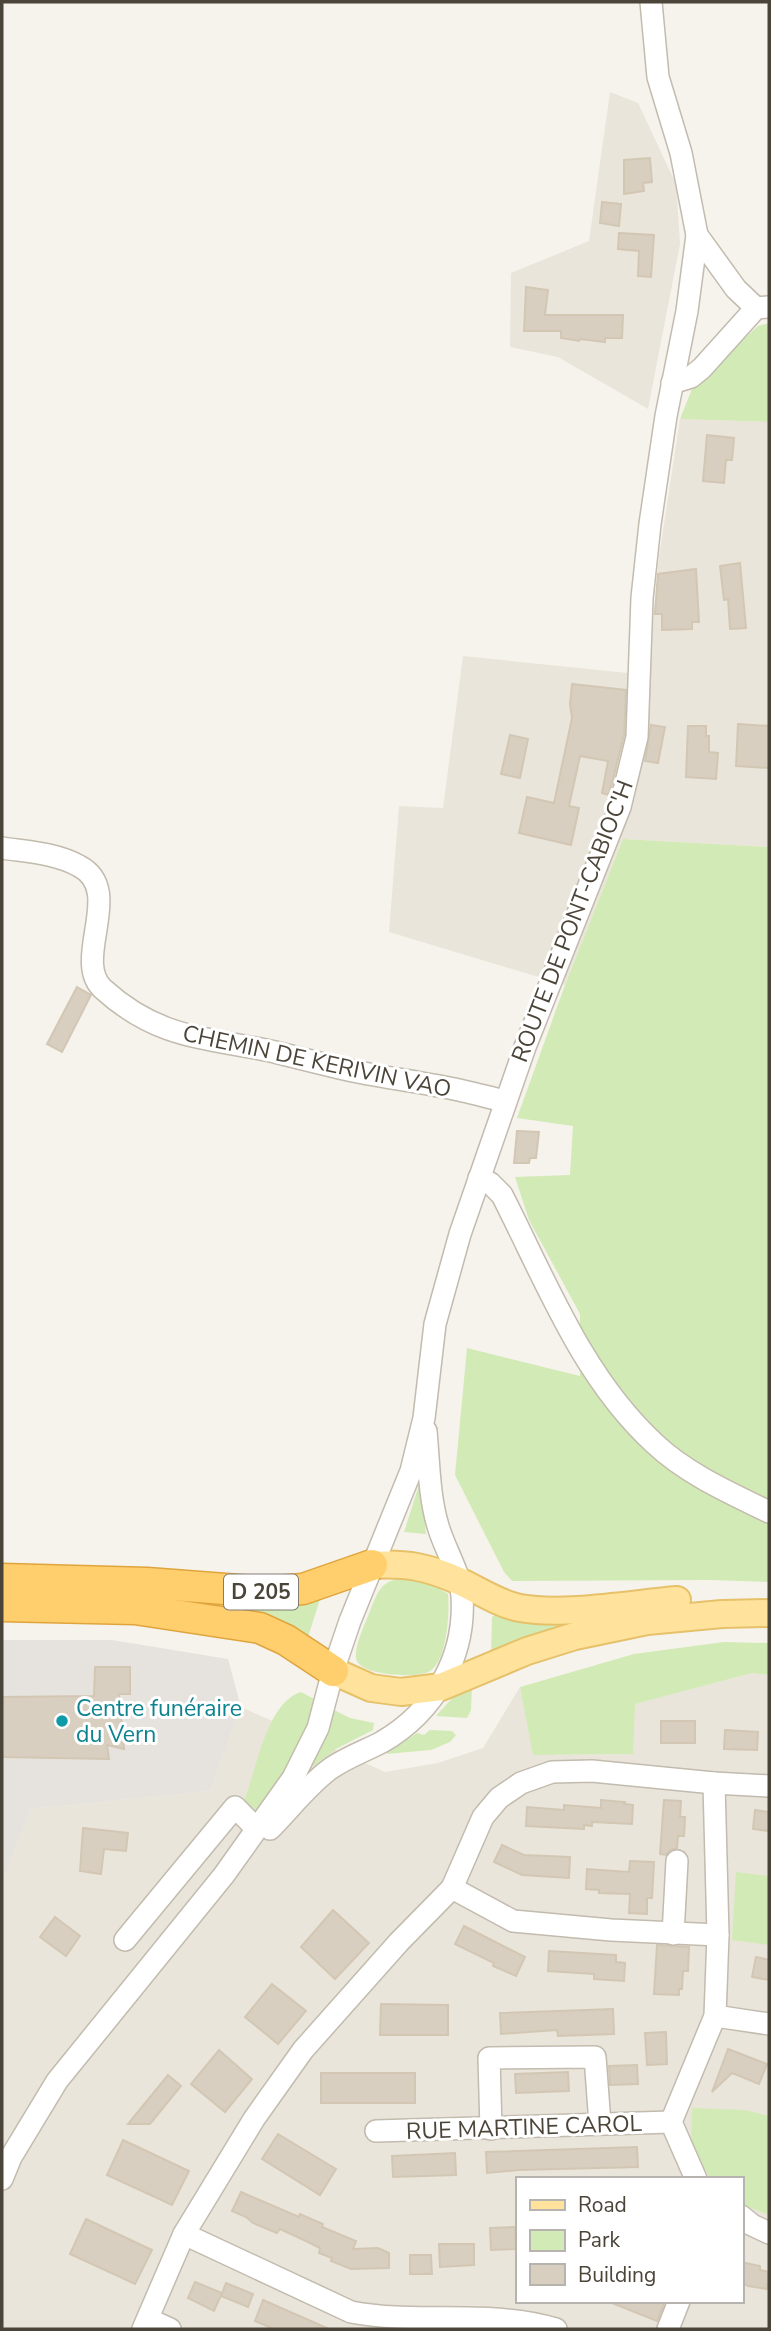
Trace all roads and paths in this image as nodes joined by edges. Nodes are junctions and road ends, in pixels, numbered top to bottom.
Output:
1 (651, 2) edge
2 (697, 235) junction
3 (763, 308) edge
4 (672, 383) junction
5 (2, 848) edge
6 (505, 1101) junction
7 (479, 1178) junction
8 (424, 1418) junction
9 (769, 1512) edge
10 (372, 1565) junction
11 (2, 1579) edge
12 (460, 1581) junction
13 (2, 1606) edge
14 (769, 1607) edge
15 (769, 1613) edge
16 (333, 1671) junction
17 (441, 1687) junction
18 (714, 1783) junction
19 (769, 1786) edge
20 (257, 1829) junction
21 (677, 1861) dead end
22 (224, 1875) junction
23 (452, 1888) junction
24 (673, 1934) junction
25 (718, 1935) junction
26 (125, 1940) dead end
27 (715, 2016) junction
28 (769, 2024) edge
29 (671, 2122) junction
30 (600, 2124) junction
31 (491, 2129) junction
32 (376, 2131) dead end
33 (6, 2154) edge
34 (695, 2177) edge
35 (2, 2179) edge
36 (743, 2218) edge
37 (769, 2233) edge
38 (184, 2234) junction
39 (678, 2303) edge
40 (146, 2324) edge
41 (170, 2329) edge
42 (556, 2329) edge
43 (668, 2329) edge

1 - 2 street, ROUTE DE PONT-CABIOC'H
2 - 3 street
2 - 4 street, ROUTE DE PONT-CABIOC'H
3 - 4 street
4 - 6 street, ROUTE DE PONT-CABIOC'H
5 - 6 street, CHEMIN DE KERIVIN VAO
6 - 7 street, ROUTE DE PONT-CABIOC'H
7 - 8 street, ROUTE DE PONT-CABIOC'H
7 - 9 street
8 - 10 street, ROUTE DE PONT-CABIOC'H
8 - 12 street, ROUTE DE PONT-CABIOC'H
10 - 11 highway, D 205
10 - 12 main road
10 - 16 street
12 - 14 main road
12 - 17 street
13 - 16 highway, D 205
15 - 17 main road
16 - 17 main road
16 - 20 street
17 - 22 street
18 - 19 street
18 - 23 street
18 - 25 street
20 - 22 street
20 - 26 street
21 - 24 street
22 - 33 street
23 - 24 street
23 - 38 street
24 - 25 street
25 - 27 street
27 - 28 street
27 - 29 street
29 - 30 street, RUE MARTINE CAROL
29 - 34 street
30 - 31 street, RUE MARTINE CAROL
30 - 31 street
31 - 32 street, RUE MARTINE CAROL
33 - 35 street
36 - 37 street
38 - 40 street
38 - 42 street
39 - 43 street
40 - 41 street

